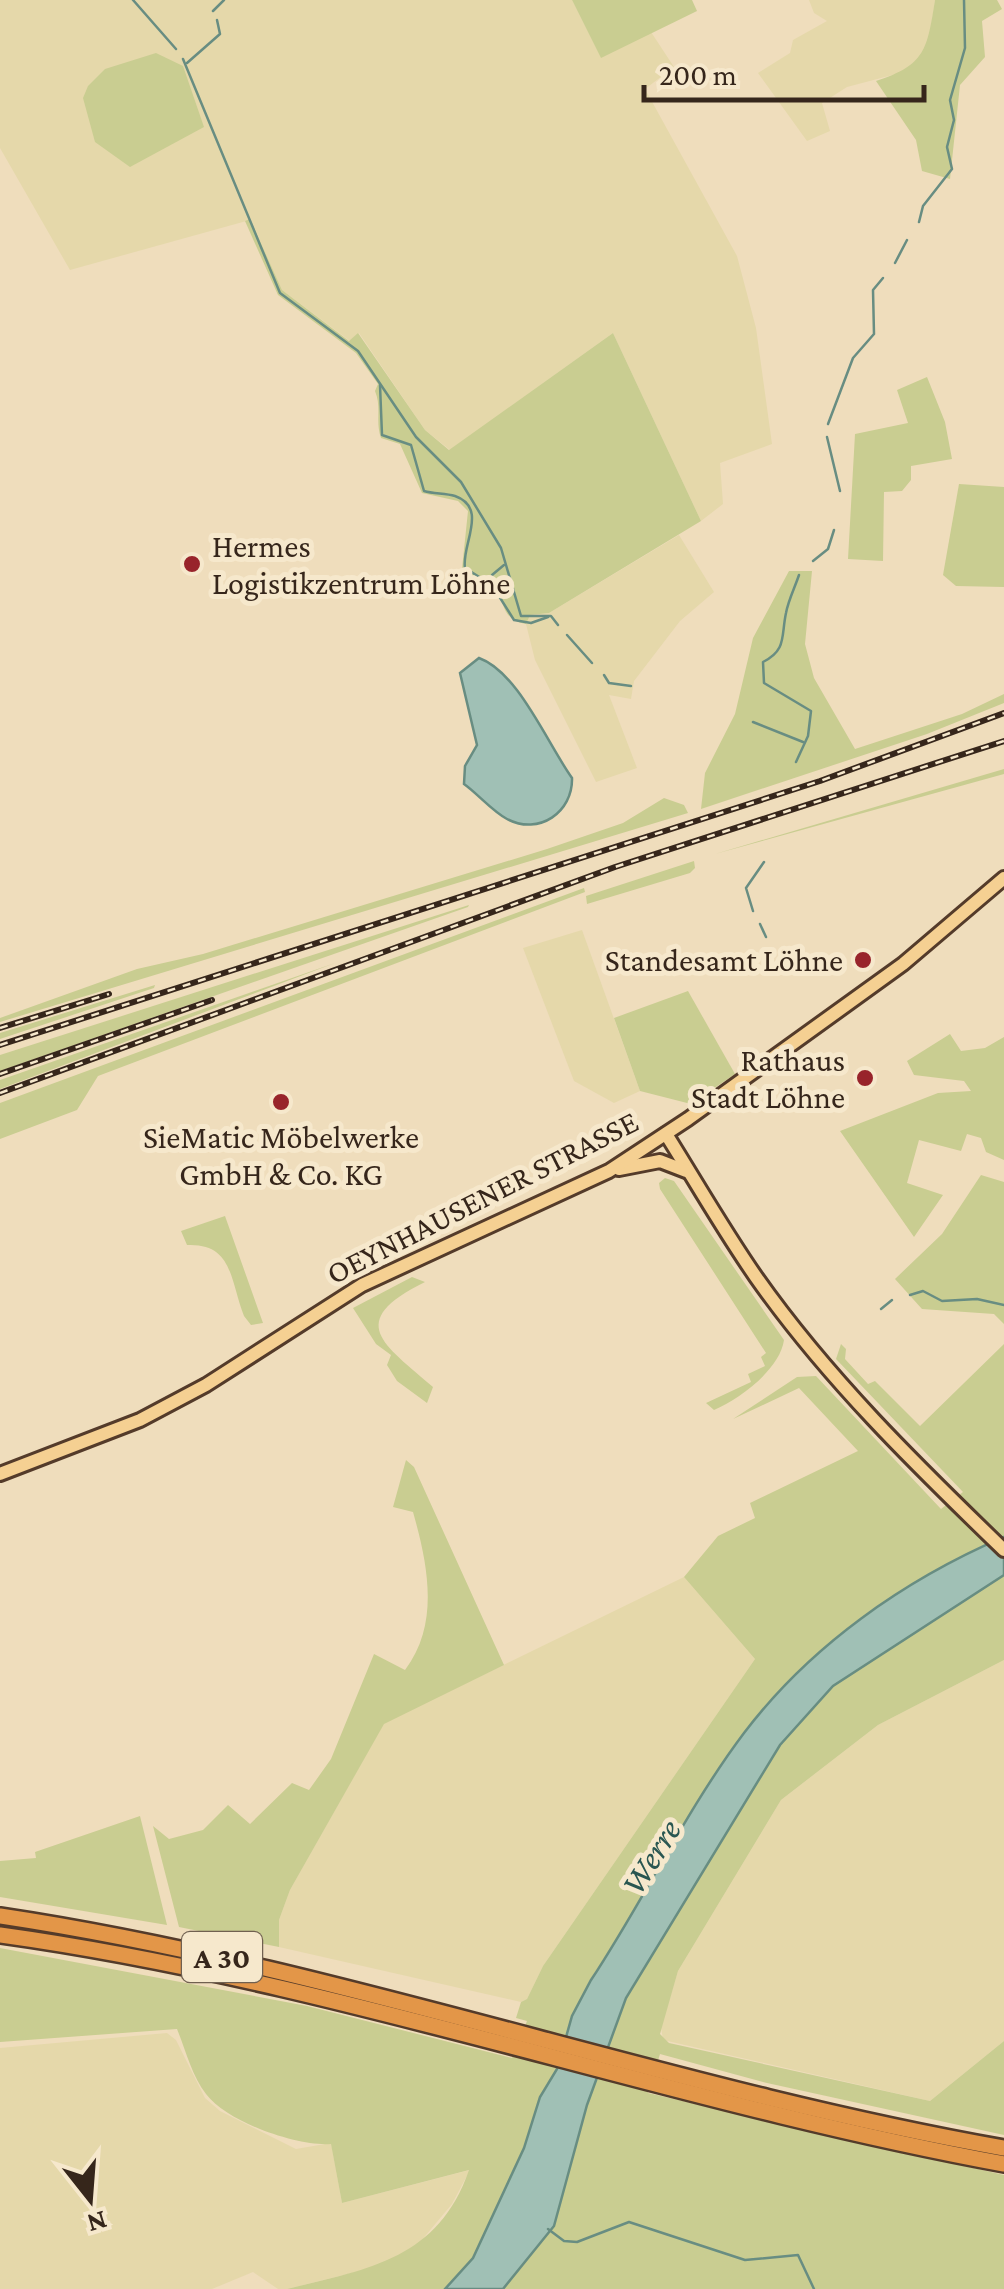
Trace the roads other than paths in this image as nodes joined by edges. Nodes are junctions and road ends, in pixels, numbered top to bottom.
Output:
1 (1004, 878) edge
2 (666, 1134) junction
3 (609, 1171) junction
4 (688, 1172) junction
5 (0, 1474) edge
6 (1004, 1550) edge
7 (0, 1916) edge
8 (0, 1935) edge
9 (519, 2040) junction
10 (654, 2075) junction
11 (1004, 2148) edge
12 (1004, 2164) edge

1 - 2 main road, OEYNHAUSENER STRASSE
2 - 3 main road, OEYNHAUSENER STRASSE
2 - 4 main road
3 - 4 main road
3 - 5 main road, OEYNHAUSENER STRASSE
4 - 6 main road
7 - 9 highway, A 30
8 - 9 highway, A 30
9 - 10 highway, A 30
10 - 11 highway, A 30
10 - 12 highway, A 30

